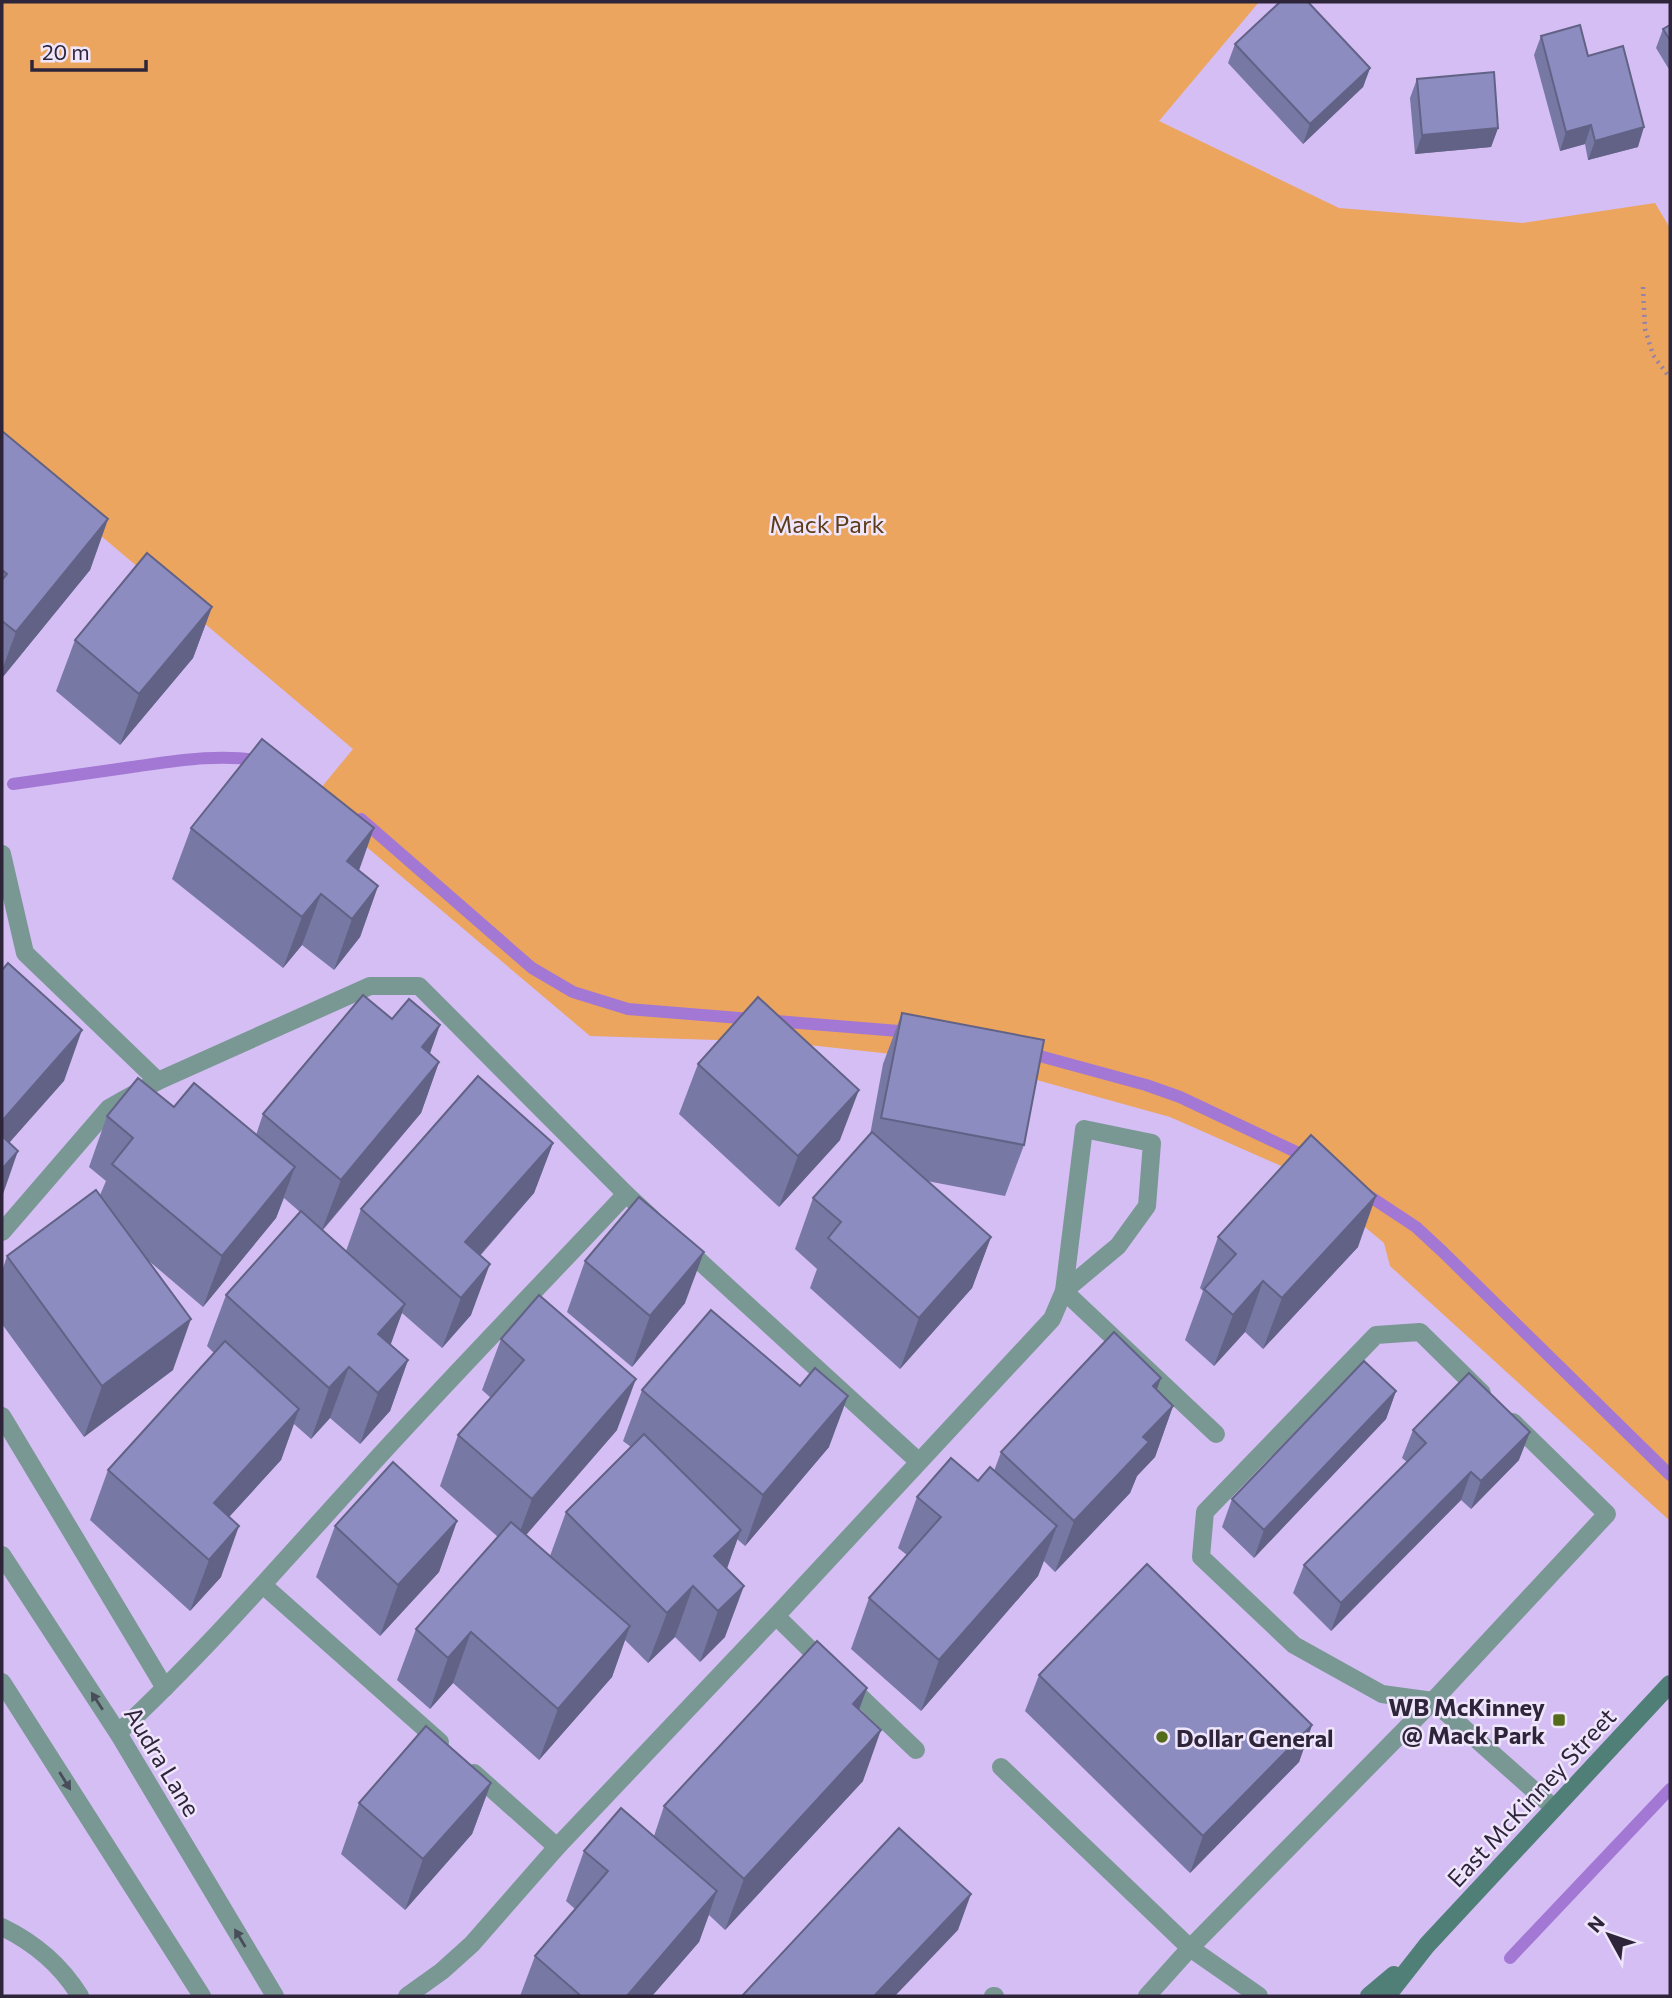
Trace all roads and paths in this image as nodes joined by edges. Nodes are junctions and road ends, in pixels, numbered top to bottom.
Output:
1 (1643, 287) dead end
2 (1670, 378) edge
3 (2, 854) edge
4 (158, 1081) junction
5 (626, 1194) junction
6 (2, 1232) edge
7 (1064, 1291) junction
8 (2, 1416) edge
9 (1216, 1434) dead end
10 (918, 1461) junction
11 (2, 1555) edge
12 (263, 1585) junction
13 (776, 1616) junction
14 (2, 1682) edge
15 (1670, 1684) edge
16 (165, 1688) junction
17 (1433, 1701) junction
18 (118, 1733) junction
19 (916, 1750) dead end
20 (1001, 1767) dead end
21 (1554, 1808) junction
22 (557, 1847) junction
23 (2, 1927) edge
24 (1427, 1945) junction
25 (1191, 1948) junction
26 (80, 1996) edge
27 (202, 1996) edge
28 (275, 1996) edge
29 (407, 1996) edge
30 (1147, 1996) edge
31 (1259, 1996) edge
32 (1369, 1996) edge
33 (1387, 1996) edge

1 - 2 path
3 - 4 street
4 - 5 street
4 - 6 street
5 - 10 street
5 - 12 street
7 - 7 street
7 - 9 street
7 - 10 street
8 - 16 street
10 - 13 street
18 -> 11 street, Audra Lane
12 - 16 street
12 - 22 street
13 - 19 street
13 - 22 street
14 -> 27 street
15 - 21 main road, East McKinney Street
16 - 18 street
17 - 17 street
17 - 21 street
17 - 25 street
28 -> 18 street, Audra Lane
20 - 25 street
21 - 24 main road, East McKinney Street
22 - 29 street
23 - 26 street
24 - 32 main road, East McKinney Street
24 - 33 main road, East McKinney Street
25 - 30 street
25 - 31 street

